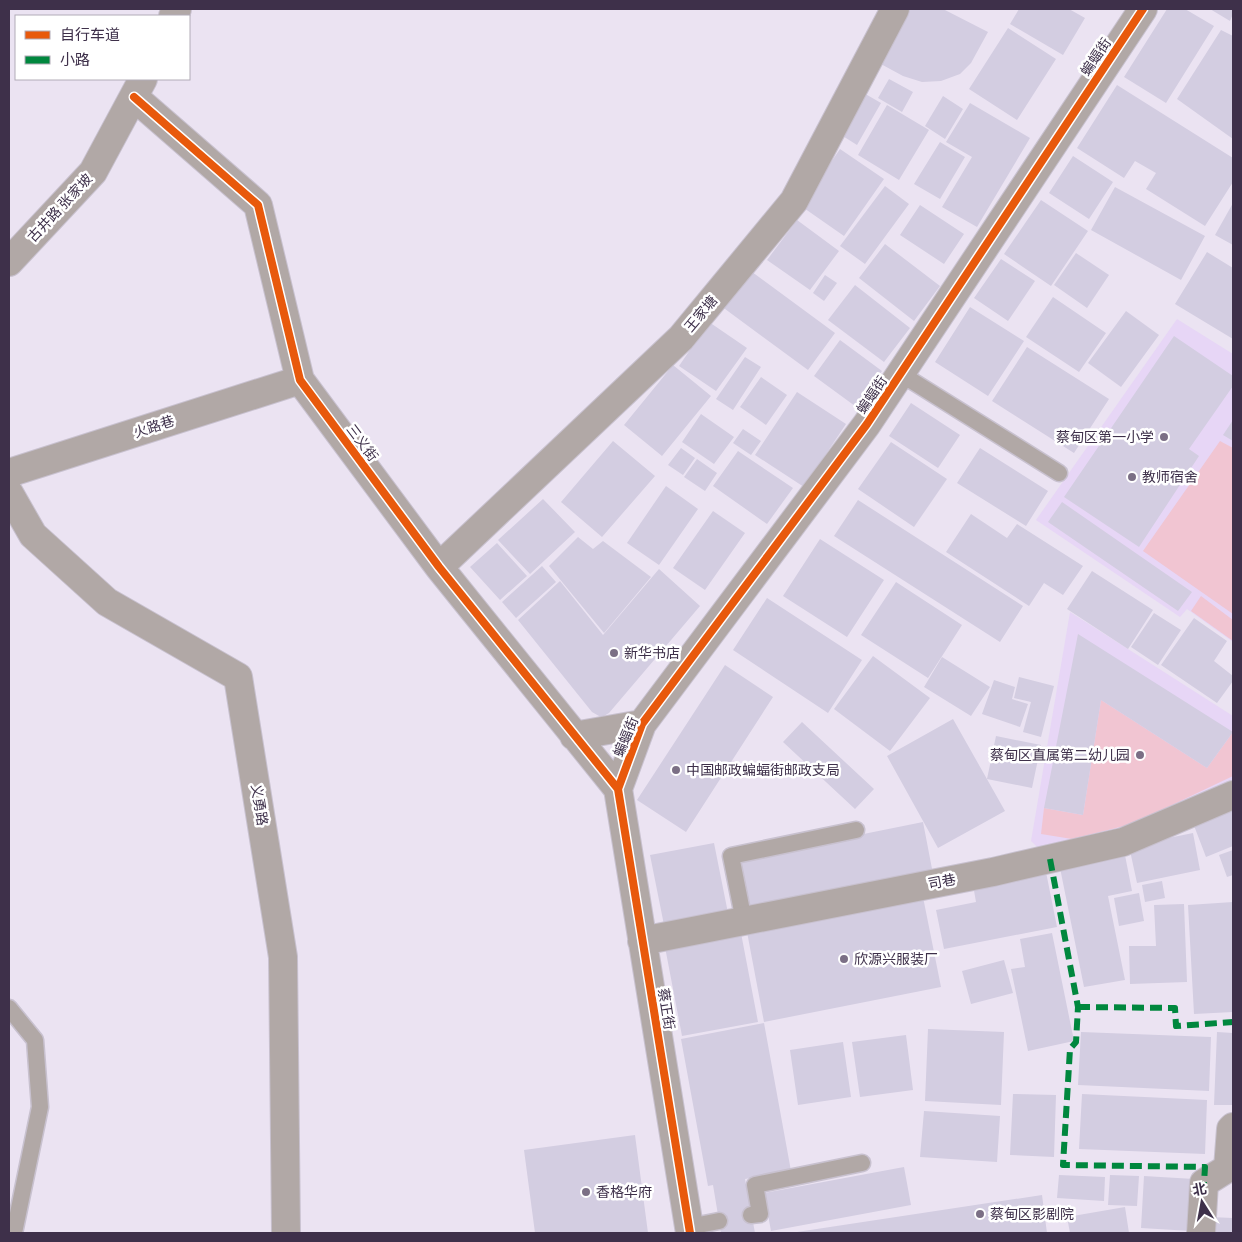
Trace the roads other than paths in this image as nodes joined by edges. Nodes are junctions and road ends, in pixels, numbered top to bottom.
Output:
1 (895, 9) edge
2 (1144, 9) edge
3 (139, 88) edge
4 (9, 262) edge
5 (901, 374) junction
6 (300, 380) junction
7 (9, 473) edge
8 (1059, 474) dead end
9 (9, 493) edge
10 (439, 567) junction
11 (642, 724) junction
12 (574, 736) junction
13 (618, 789) junction
14 (1233, 795) edge
15 (856, 830) dead end
16 (744, 921) junction
17 (642, 941) junction
18 (9, 1008) edge
19 (1233, 1127) edge
20 (862, 1163) dead end
21 (752, 1215) dead end
22 (719, 1221) dead end
23 (689, 1230) edge
24 (14, 1233) edge
25 (286, 1233) edge
26 (1201, 1233) edge

1 - 10 street, 王家塘
2 - 5 street, 蝙蝠街
3 - 4 street, 古井路 张家坡
3 - 6 street, 三义街
5 - 8 lane
5 - 11 street, 蝙蝠街
6 - 7 street, 火路巷
6 - 10 street, 三义街
9 - 25 street, 义勇路
10 - 12 street, 三义街
11 - 12 street
11 - 13 street, 蝙蝠街
12 - 13 street, 三义街
13 - 17 street, 蔡正街
14 - 16 street, 司巷
15 - 16 lane
16 - 17 street, 司巷
17 - 23 street, 蔡正街
18 - 24 lane
19 - 26 street
20 - 21 lane
22 - 23 lane

